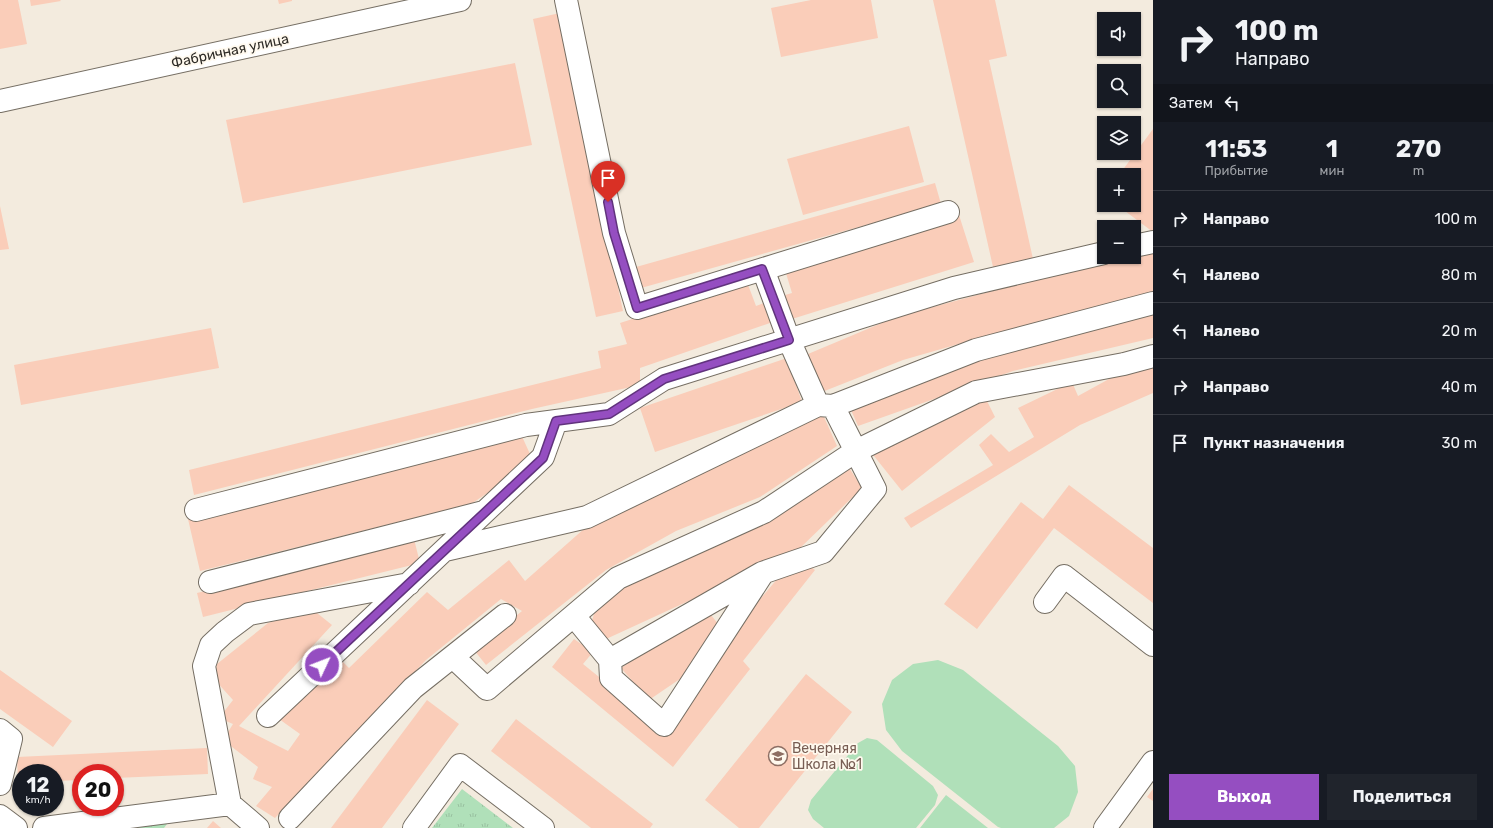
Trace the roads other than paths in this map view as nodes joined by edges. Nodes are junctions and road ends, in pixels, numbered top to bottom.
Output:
1 (460, 0) edge
2 (566, 0) edge
3 (0, 101) edge
4 (948, 212) dead end
5 (1153, 242) edge
6 (1141, 245) edge
7 (1097, 255) edge
8 (762, 269) junction
9 (1153, 303) edge
10 (789, 340) junction
11 (1153, 356) edge
12 (826, 405) junction
13 (556, 421) junction
14 (856, 451) junction
15 (196, 510) dead end
16 (486, 512) junction
17 (445, 550) junction
18 (762, 573) junction
19 (210, 582) dead end
20 (409, 584) junction
21 (1045, 602) dead end
22 (505, 615) dead end
23 (574, 616) junction
24 (1153, 645) edge
25 (453, 657) junction
26 (610, 660) junction
27 (268, 716) dead end
28 (0, 730) edge
29 (1153, 762) edge
30 (0, 784) edge
31 (230, 804) junction
32 (190, 809) junction
33 (0, 816) edge
34 (290, 818) dead end
35 (16, 828) edge
36 (44, 828) edge
37 (175, 828) edge
38 (258, 828) edge
39 (414, 828) edge
40 (543, 828) edge
41 (1105, 828) edge

1 - 3 street, Фабричная улица
2 - 8 street
4 - 8 street
5 - 6 street
7 - 10 street
8 - 10 street
9 - 12 street
10 - 12 street
10 - 13 street
11 - 14 street
12 - 14 street
12 - 17 street
13 - 15 street
13 - 16 street
14 - 18 street
14 - 23 street
16 - 17 street
16 - 19 street
17 - 20 street
18 - 26 street
18 - 26 street
20 - 27 street
20 - 31 street
21 - 24 street
22 - 25 street
23 - 25 street
23 - 26 street
25 - 34 street
28 - 30 street
29 - 41 street
31 - 32 street
31 - 38 street
32 - 36 street
32 - 37 street
33 - 35 street
39 - 40 street

